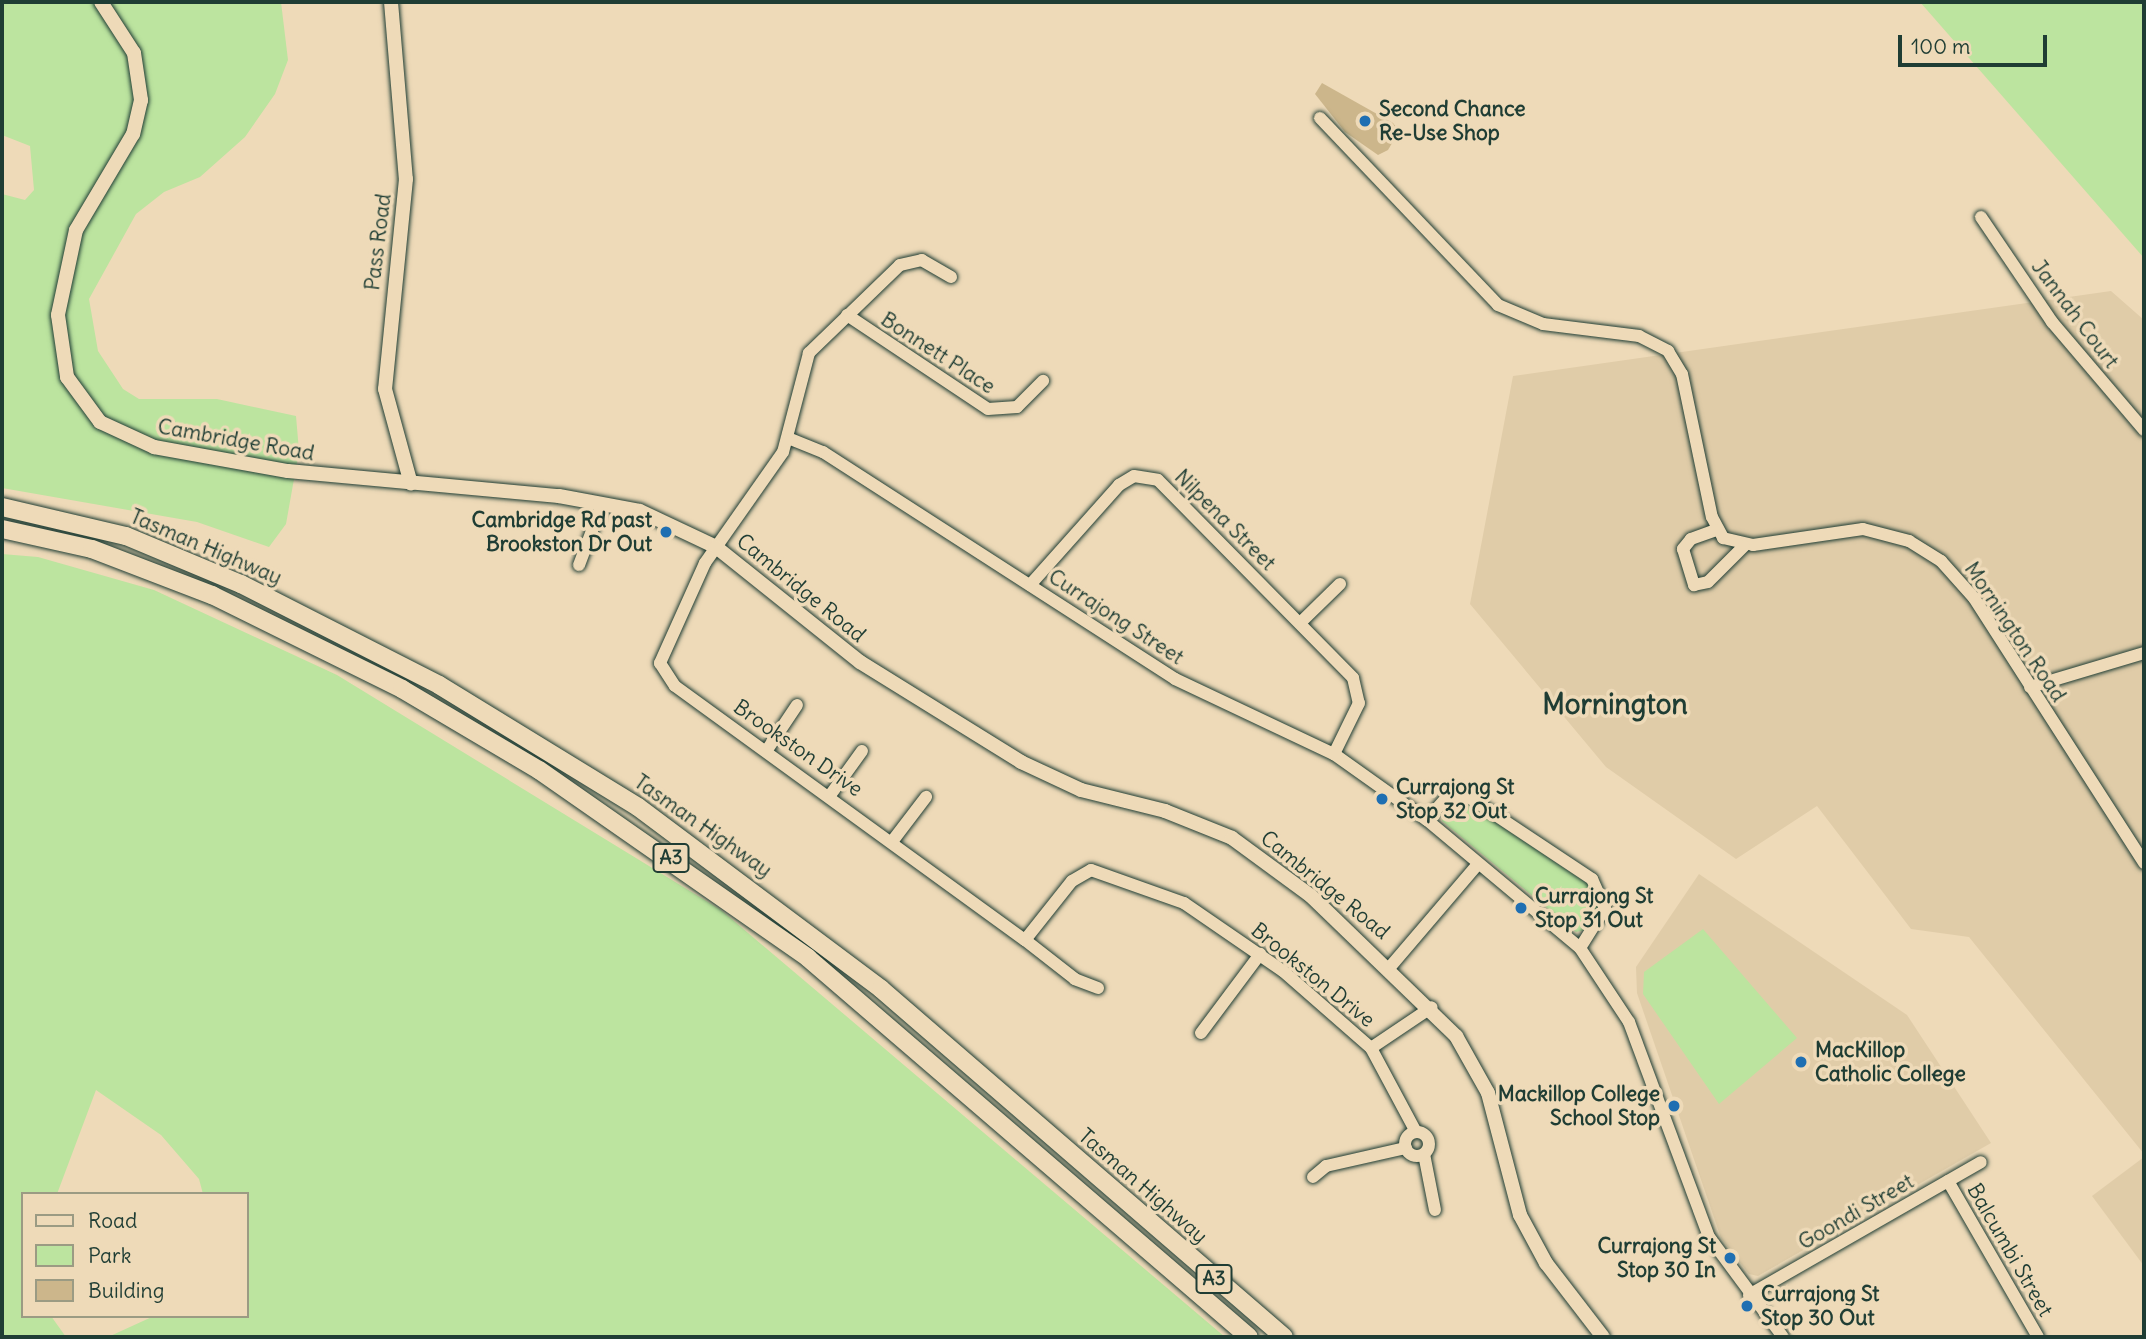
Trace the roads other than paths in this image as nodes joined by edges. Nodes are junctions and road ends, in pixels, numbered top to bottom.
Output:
1 (102, 2) edge
2 (391, 2) edge
3 (1320, 118) dead end
4 (1981, 217) dead end
5 (951, 277) dead end
6 (847, 315) junction
7 (1043, 381) dead end
8 (2144, 429) edge
9 (788, 438) junction
10 (411, 484) junction
11 (602, 504) junction
12 (2, 507) edge
13 (2, 529) edge
14 (1716, 530) junction
15 (1744, 545) junction
16 (716, 547) junction
17 (579, 565) dead end
18 (1030, 584) junction
19 (1340, 584) dead end
20 (1300, 623) junction
21 (2144, 653) edge
22 (2030, 687) junction
23 (797, 705) dead end
24 (767, 750) junction
25 (862, 751) dead end
26 (1334, 754) junction
27 (831, 794) junction
28 (926, 797) dead end
29 (1427, 820) junction
30 (894, 839) junction
31 (2144, 863) edge
32 (1478, 864) junction
33 (1025, 940) junction
34 (1580, 948) junction
35 (1260, 954) junction
36 (1390, 967) junction
37 (1098, 988) dead end
38 (1432, 1007) junction
39 (1201, 1033) dead end
40 (1371, 1048) junction
41 (1416, 1132) junction
42 (1406, 1148) junction
43 (1424, 1154) junction
44 (1981, 1162) dead end
45 (1313, 1177) dead end
46 (1948, 1181) junction
47 (1435, 1210) dead end
48 (1749, 1295) junction
49 (1249, 1337) edge
50 (1284, 1337) edge
51 (1603, 1337) edge
52 (1783, 1337) edge
53 (2038, 1337) edge

1 - 10 main road, Cambridge Road
2 - 10 main road, Pass Road
3 - 14 street
4 - 8 street, Jannah Court
5 - 6 street
6 - 7 street, Bonnett Place
6 - 9 street
9 - 16 street
9 - 18 street, Currajong Street
10 - 11 main road, Cambridge Road
11 - 16 main road, Cambridge Road
11 - 17 street
12 - 50 highway, Tasman Highway / A3
13 - 49 highway, Tasman Highway / A3
14 - 15 street
14 - 15 street
15 - 22 street, Mornington Road
16 - 24 street, Brookston Drive
16 - 36 main road, Cambridge Road
18 - 20 street, Nilpena Street
18 - 26 street, Currajong Street
19 - 20 street
20 - 26 street, Nilpena Street
21 - 22 street
22 - 31 street, Mornington Road
23 - 24 street
24 - 27 street, Brookston Drive
25 - 27 street
26 - 29 street, Currajong Street
27 - 30 street, Brookston Drive
28 - 30 street
29 - 32 street, Currajong Street
29 - 34 street
30 - 33 street, Brookston Drive
32 - 34 street, Currajong Street
32 - 36 street
33 - 35 street, Brookston Drive
33 - 37 street, Brookston Drive
34 - 48 street, Currajong Street
35 - 39 street
35 - 40 street, Brookston Drive
36 - 38 main road, Cambridge Road
38 - 40 street, Brookston Drive
38 - 51 main road, Cambridge Road
40 - 41 street, Brookston Drive
41 - 42 street
41 - 43 street, Brookston Drive
42 - 43 street
42 - 45 street
43 - 47 street
44 - 46 street, Goondi Street
46 - 48 street, Goondi Street
46 - 53 street, Balcumbi Street
48 - 52 street, Currajong Street

